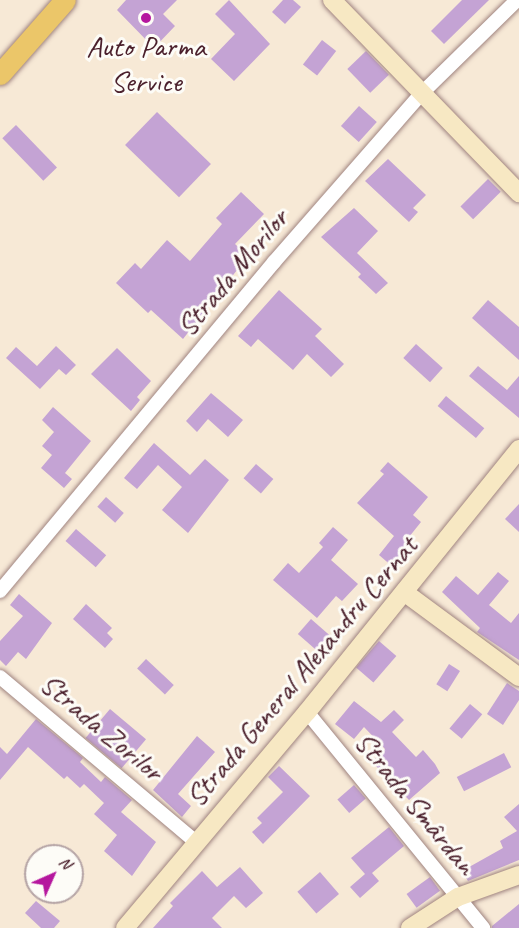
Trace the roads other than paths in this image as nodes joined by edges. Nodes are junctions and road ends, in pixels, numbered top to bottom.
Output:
1 (65, 0) edge
2 (332, 0) edge
3 (517, 0) edge
4 (0, 74) edge
5 (422, 93) junction
6 (519, 193) edge
7 (519, 449) edge
8 (0, 591) edge
9 (404, 592) junction
10 (0, 677) edge
11 (519, 677) edge
12 (308, 712) junction
13 (196, 842) junction
14 (519, 875) edge
15 (458, 897) junction
16 (125, 928) edge
17 (410, 928) edge
18 (483, 928) edge

1 - 4 main road
2 - 5 street
3 - 5 street, Strada Morilor
5 - 6 street
5 - 8 street, Strada Morilor
7 - 9 street, Strada General Alexandru Cernat
9 - 11 street
9 - 12 street, Strada General Alexandru Cernat
10 - 13 street, Strada Zorilor
12 - 13 street, Strada General Alexandru Cernat
12 - 15 street, Strada Smârdan
13 - 16 street, Strada General Alexandru Cernat
14 - 15 street
15 - 17 street
15 - 18 street, Strada Smârdan

